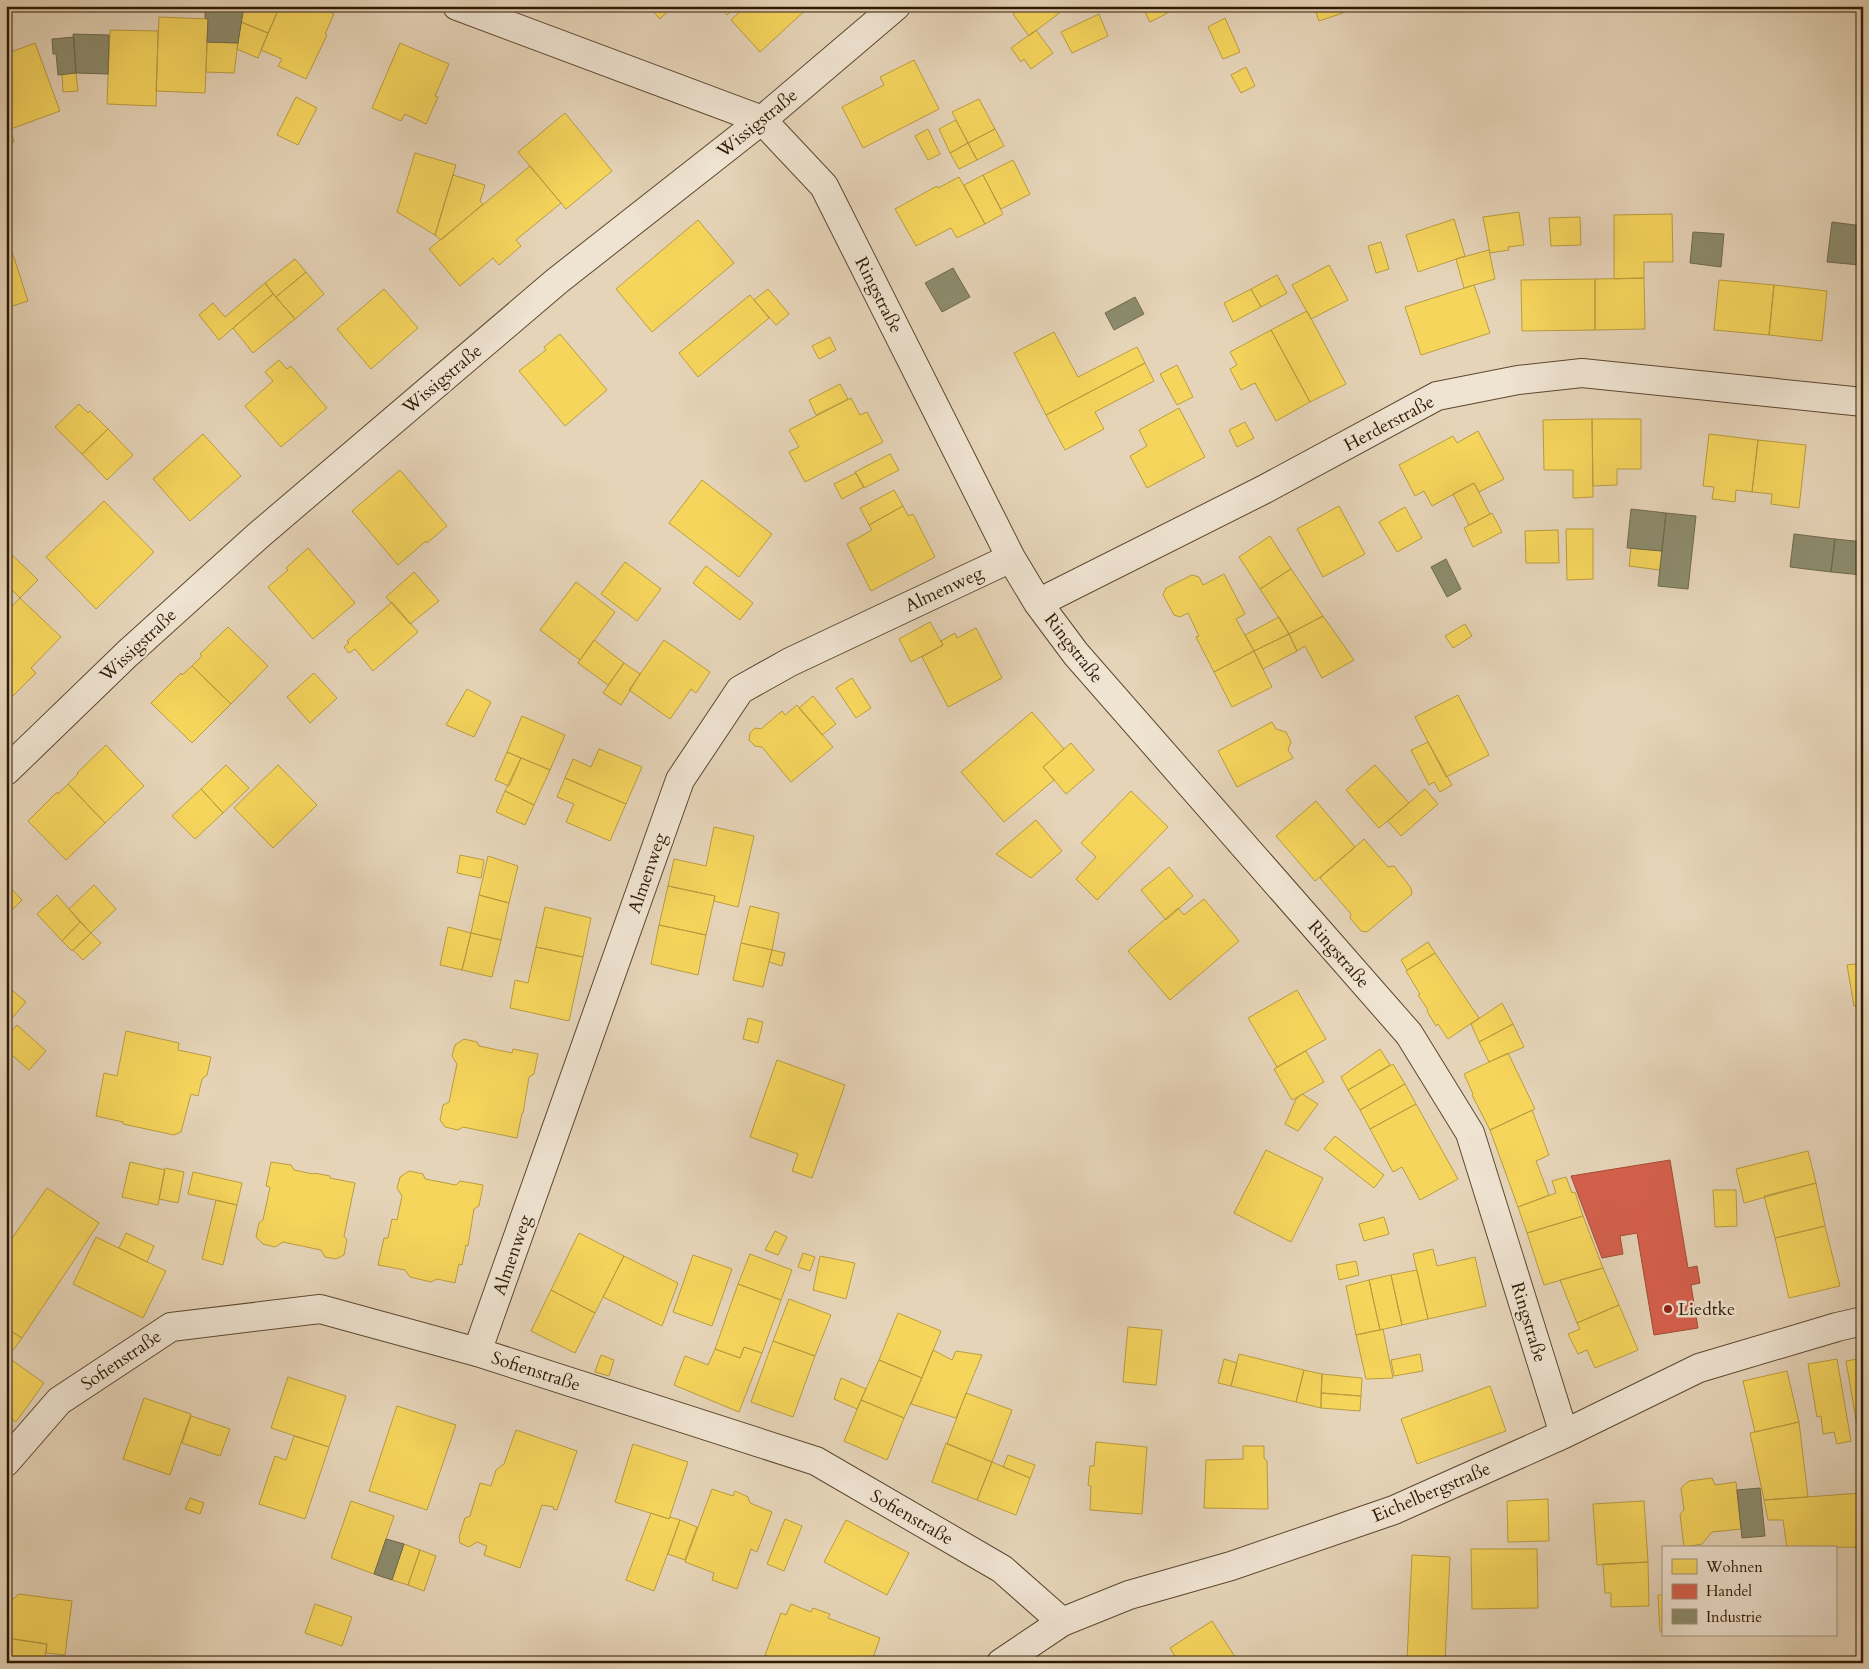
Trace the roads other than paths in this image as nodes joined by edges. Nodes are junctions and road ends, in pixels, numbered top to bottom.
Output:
1 (457, 6) edge
2 (896, 6) edge
3 (762, 120) junction
4 (1863, 402) edge
5 (1011, 558) junction
6 (1038, 602) junction
7 (6, 771) edge
8 (1863, 1321) edge
9 (478, 1352) junction
10 (1564, 1434) junction
11 (6, 1462) edge
12 (1062, 1622) junction
13 (1001, 1663) edge

1 - 3 street, Ringstraße
2 - 3 street, Wissigstraße
3 - 5 street, Ringstraße
3 - 7 street, Wissigstraße
4 - 6 street, Herderstraße
5 - 6 street, Ringstraße
5 - 9 street, Almenweg
6 - 10 street, Ringstraße
8 - 10 street, Eichelbergstraße
9 - 11 street, Sofienstraße
9 - 12 street, Sofienstraße
10 - 12 street, Eichelbergstraße
12 - 13 street, Eichelbergstraße

